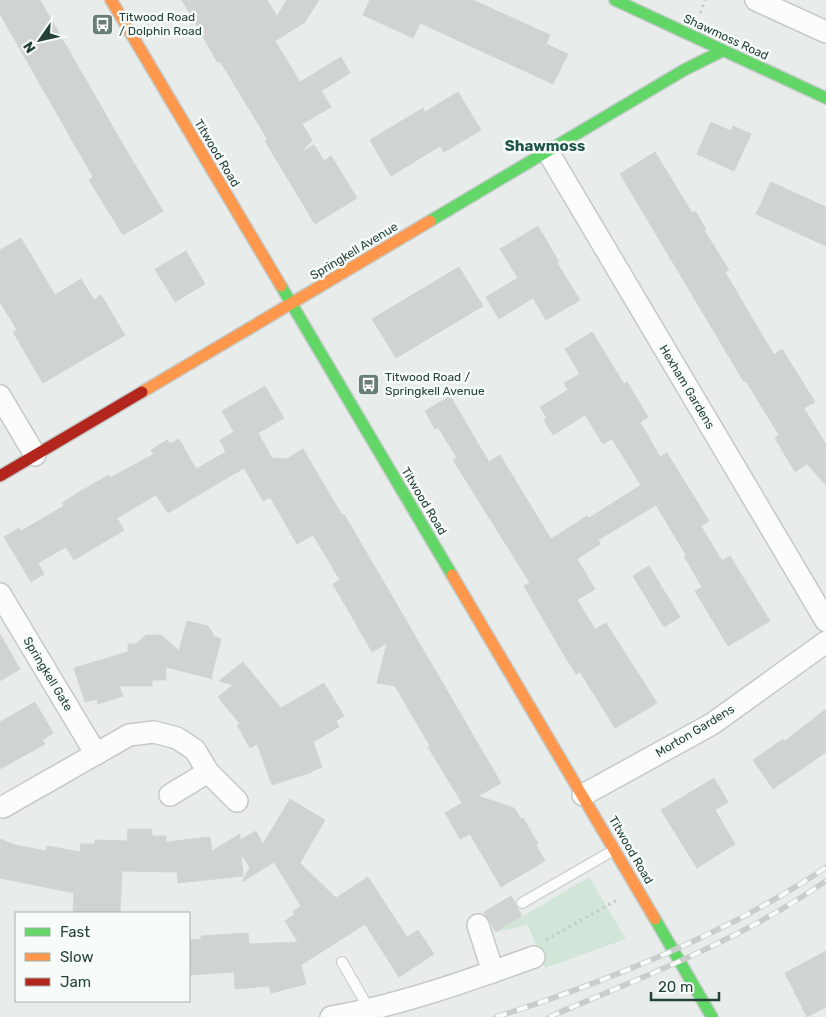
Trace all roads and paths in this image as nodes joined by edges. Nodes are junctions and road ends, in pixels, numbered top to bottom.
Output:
1 (111, 0) edge
2 (615, 0) edge
3 (756, 0) edge
4 (824, 28) edge
5 (722, 51) junction
6 (826, 98) edge
7 (548, 152) junction
8 (292, 304) junction
9 (0, 396) edge
10 (35, 455) junction
11 (0, 476) edge
12 (0, 594) edge
13 (826, 621) edge
14 (826, 642) edge
15 (96, 754) junction
16 (208, 772) junction
17 (170, 795) dead end
18 (583, 795) junction
19 (237, 801) dead end
20 (3, 807) dead end
21 (615, 850) junction
22 (637, 888) junction
23 (522, 903) dead end
24 (478, 925) dead end
25 (534, 958) joint
26 (342, 962) dead end
27 (493, 972) junction
28 (369, 1009) junction
29 (331, 1017) edge
30 (712, 1017) edge

1 - 8 main road, Titwood Road
2 - 5 main road, Shawmoss Road
3 - 4 street
5 - 6 main road, Shawmoss Road
5 - 7 main road, Springkell Avenue
7 - 8 main road, Springkell Avenue
7 - 13 street, Hexham Gardens
8 - 10 main road, Springkell Avenue
8 - 18 main road, Titwood Road
9 - 10 street
10 - 11 main road, Springkell Avenue
12 - 15 street, Springkell Gate
14 - 18 street, Morton Gardens
15 - 16 street
15 - 20 street
16 - 17 street
16 - 19 street
18 - 21 main road, Titwood Road
21 - 22 main road, Titwood Road
21 - 23 lane
22 - 25 path
22 - 30 main road, Titwood Road
24 - 27 street
25 - 27 street
26 - 28 lane
27 - 28 street
28 - 29 street

